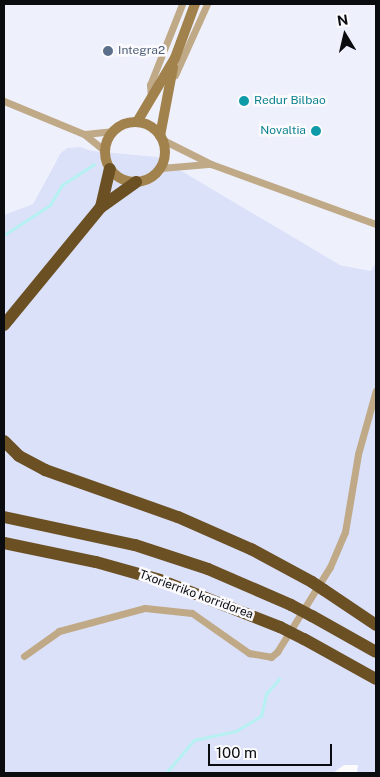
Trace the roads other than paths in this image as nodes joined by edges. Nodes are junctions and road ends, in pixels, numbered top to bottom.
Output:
1 (182, 4) edge
2 (196, 4) edge
3 (207, 4) edge
4 (175, 58) junction
5 (168, 92) junction
6 (151, 98) junction
7 (4, 101) edge
8 (137, 122) junction
9 (114, 131) junction
10 (84, 134) junction
11 (162, 138) junction
12 (105, 151) junction
13 (211, 164) junction
14 (161, 168) junction
15 (110, 169) junction
16 (136, 182) junction
17 (101, 207) junction
18 (376, 224) edge
19 (8, 320) edge
20 (4, 333) edge
21 (376, 390) edge
22 (4, 441) edge
23 (4, 517) edge
24 (4, 543) edge
25 (376, 625) edge
26 (376, 652) edge
27 (24, 656) dead end
28 (376, 679) edge

1 - 6 street
2 - 4 street
3 - 5 street
4 - 5 street
4 - 6 street
5 - 11 street
6 - 8 street
7 - 10 street
8 - 9 street
8 - 11 street
9 - 10 street
9 - 12 street
10 - 12 street
11 - 13 street
11 - 14 street
12 - 15 street
13 - 14 street
13 - 18 street
14 - 16 street
15 - 16 street
15 - 17 highway
16 - 17 highway
17 - 19 highway
19 - 20 highway
21 - 27 street
22 - 25 highway, bridge
23 - 26 highway, Txorierriko korridorea, bridge
24 - 28 highway, Txorierriko korridorea, bridge

